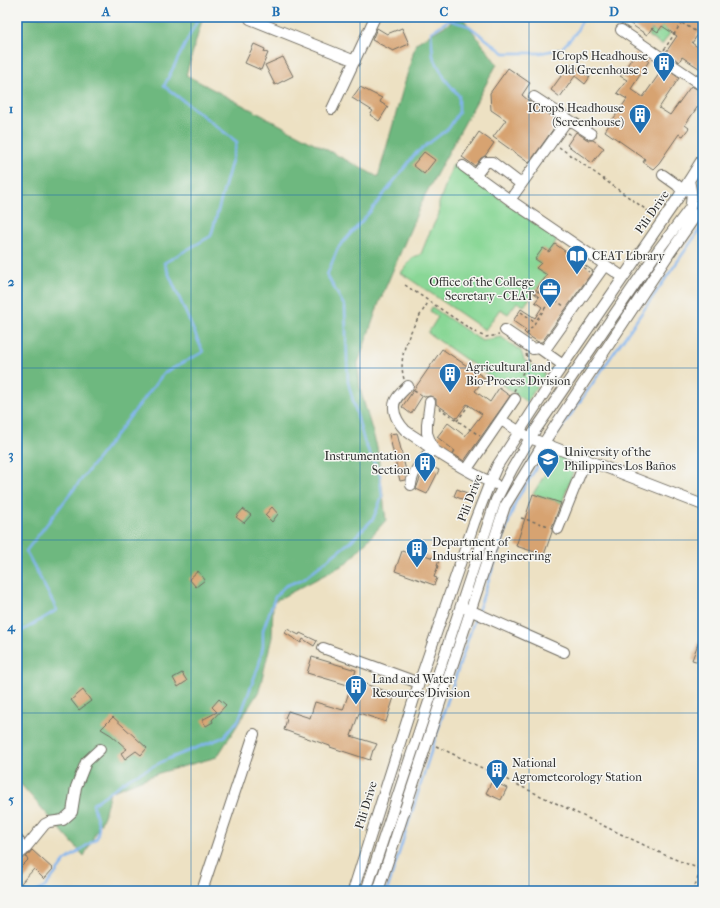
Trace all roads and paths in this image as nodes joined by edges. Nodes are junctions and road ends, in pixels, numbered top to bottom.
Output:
1 (375, 17) edge
2 (686, 17) edge
3 (250, 19) dead end
4 (682, 23) junction
5 (620, 30) dead end
6 (703, 36) edge
7 (660, 57) junction
8 (355, 61) junction
9 (703, 86) edge
10 (534, 97) dead end
11 (332, 109) dead end
12 (568, 119) junction
13 (590, 134) dead end
14 (551, 142) junction
15 (703, 158) edge
16 (463, 166) dead end
17 (476, 175) junction
18 (663, 175) dead end
19 (689, 180) junction
20 (521, 184) junction
21 (680, 194) junction
22 (510, 200) junction
23 (697, 214) edge
24 (655, 216) dead end
25 (569, 256) dead end
26 (605, 265) junction
27 (590, 271) dead end
28 (623, 277) junction
29 (405, 285) dead end
30 (537, 291) dead end
31 (551, 300) junction
32 (429, 301) junction
33 (565, 307) dead end
34 (520, 312) dead end
35 (535, 322) junction
36 (505, 330) joint
37 (523, 342) junction
38 (544, 352) junction
39 (527, 358) junction
40 (563, 365) junction
41 (548, 374) dead end
42 (408, 386) junction
43 (514, 401) joint
44 (430, 402) junction
45 (469, 405) dead end
46 (501, 420) junction
47 (457, 421) junction
48 (518, 432) junction
49 (530, 438) junction
50 (487, 440) junction
51 (543, 444) junction
52 (432, 449) junction
53 (586, 459) junction
54 (467, 470) junction
55 (490, 482) junction
56 (411, 485) dead end
57 (502, 487) junction
58 (514, 492) junction
59 (703, 505) edge
60 (520, 518) dead end
61 (558, 529) joint
62 (478, 551) junction
63 (489, 555) junction
64 (447, 601) junction
65 (460, 606) junction
66 (476, 613) junction
67 (323, 648) dead end
68 (564, 652) dead end
69 (419, 683) junction
70 (254, 734) dead end
71 (439, 747) dead end
72 (100, 749) dead end
73 (17, 839) edge
74 (20, 853) edge
75 (703, 864) edge
76 (700, 869) junction
77 (202, 891) edge
78 (352, 891) edge
79 (366, 891) edge
80 (378, 891) edge
81 (693, 891) edge

1 - 8 street
2 - 4 path
3 - 8 street
4 - 6 path
4 - 7 path
5 - 7 street
7 - 9 street
8 - 11 street
10 - 12 street
12 - 13 street
12 - 14 street
14 - 20 street
14 - 24 path
15 - 19 street, Pili Drive
16 - 17 street
17 - 20 street
17 - 22 street
18 - 21 street
19 - 21 street, Pili Drive
19 - 23 street
20 - 22 street
21 - 23 street
21 - 28 street, Pili Drive
22 - 26 street
23 - 49 street
23 - 51 street
25 - 27 path
26 - 28 street
26 - 38 street
28 - 40 street, Pili Drive
29 - 32 path
30 - 31 path
31 - 33 path
31 - 35 path
32 - 36 path
32 - 42 path
34 - 35 path
35 - 37 path
36 - 37 street
37 - 38 street
37 - 39 path
38 - 40 street
39 - 41 path
39 - 43 path
40 - 48 street, Pili Drive
42 - 44 path
42 - 52 street
43 - 46 street
44 - 47 path
44 - 52 street
45 - 47 path
46 - 48 street
46 - 50 street
47 - 50 path
48 - 49 street
48 - 55 street, Pili Drive
49 - 51 street
49 - 57 street
50 - 54 street
51 - 53 street
51 - 58 street
52 - 54 street
52 - 56 street
53 - 59 street
53 - 61 street
54 - 55 street
55 - 57 street
55 - 64 street, Pili Drive
57 - 58 street
57 - 62 street
58 - 63 street
60 - 61 path
62 - 63 street
62 - 65 street
63 - 66 street
64 - 65 street
64 - 69 street, Pili Drive
65 - 66 street
65 - 79 street
66 - 68 street
66 - 80 street
67 - 69 street
69 - 78 street, Pili Drive
70 - 77 street
71 - 76 path
72 - 74 street
73 - 74 street
75 - 76 path
76 - 81 path

